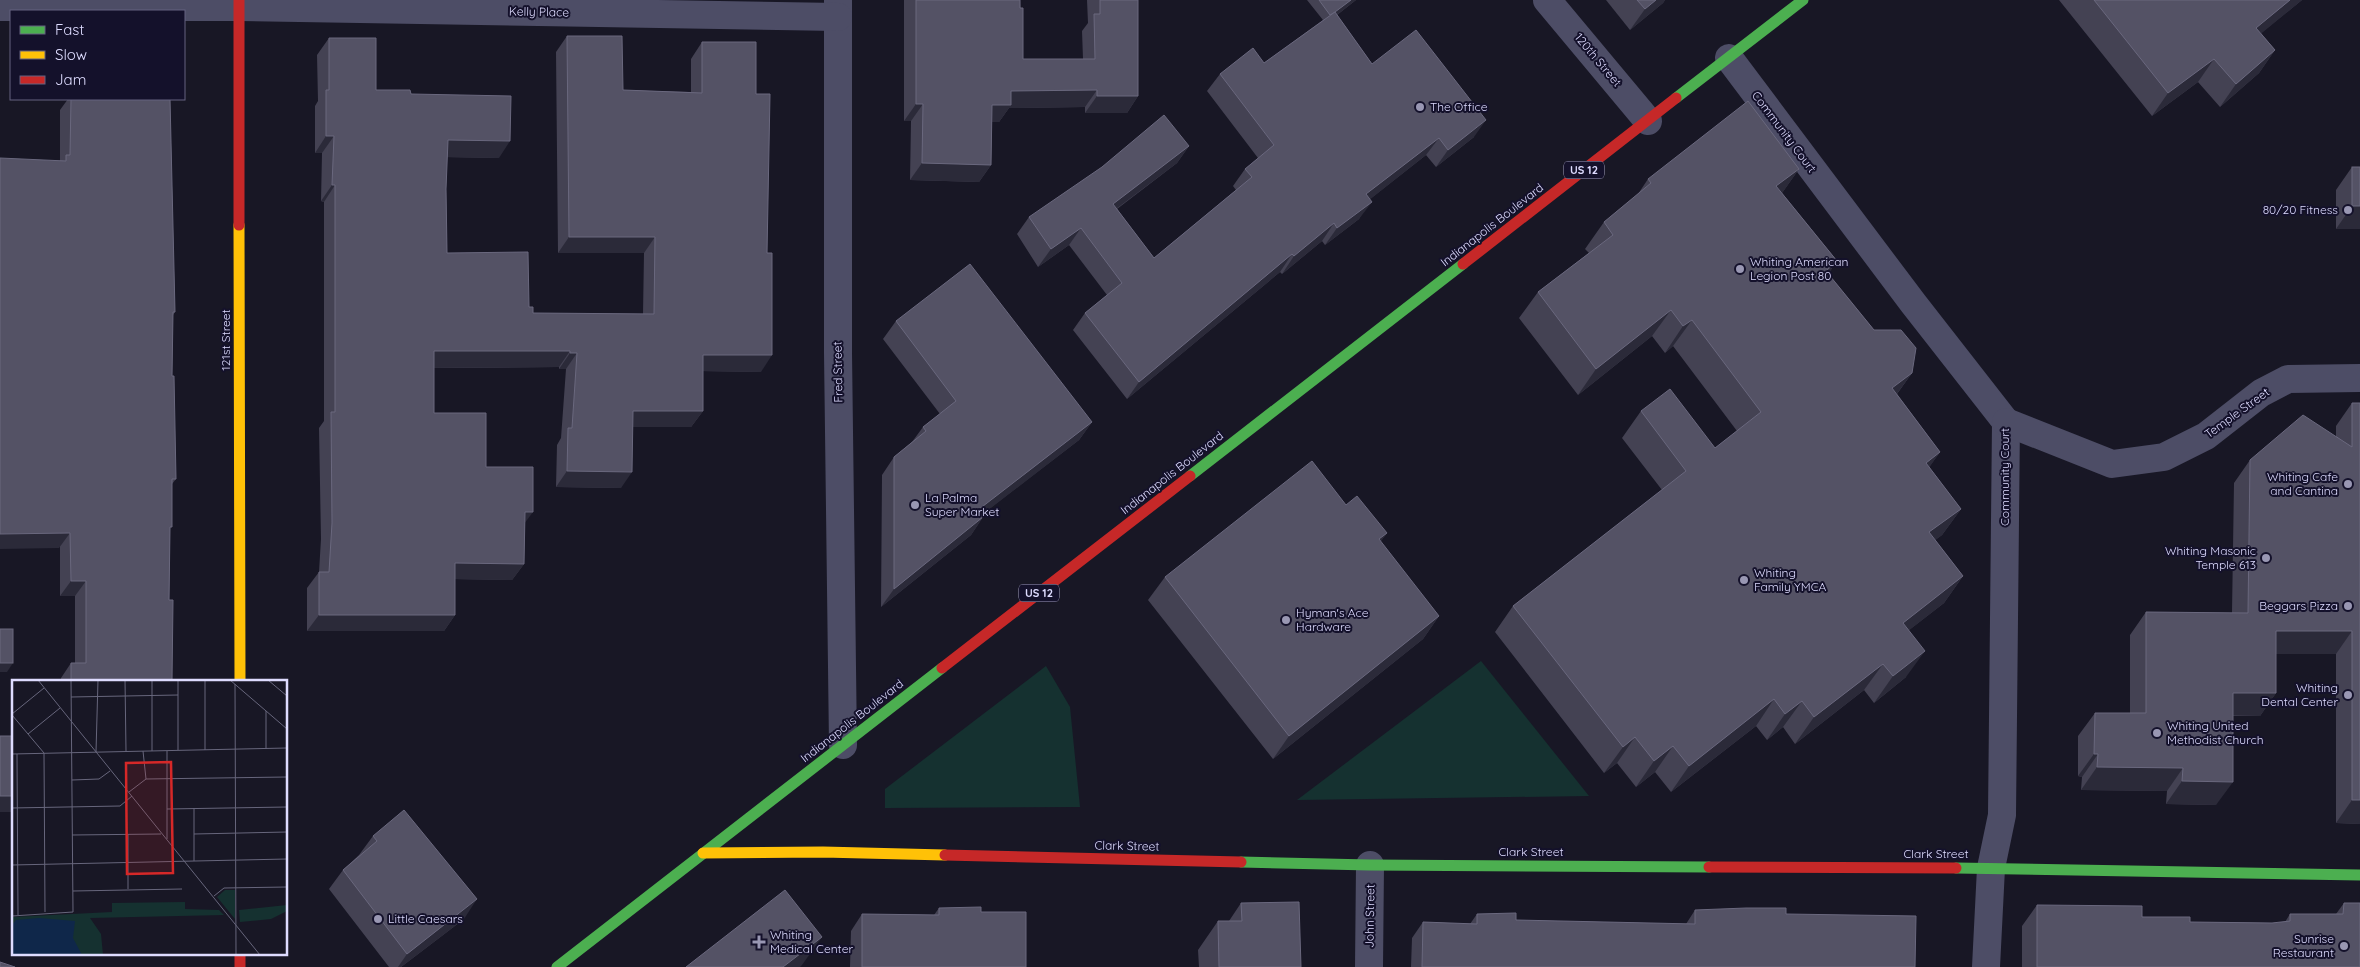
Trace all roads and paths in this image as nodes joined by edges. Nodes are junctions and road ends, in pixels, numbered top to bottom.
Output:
1 (1547, 0) edge
2 (1803, 0) edge
3 (240, 3) edge
4 (0, 7) edge
5 (838, 9) edge
6 (1728, 58) junction
7 (1648, 121) junction
8 (2360, 378) edge
9 (2006, 422) junction
10 (240, 680) edge
11 (843, 745) junction
12 (703, 854) junction
13 (1370, 865) junction
14 (1991, 868) junction
15 (2360, 875) edge
16 (240, 954) edge
17 (240, 967) edge
18 (557, 967) edge
19 (1369, 967) edge
20 (1986, 967) edge

1 - 7 street, 120th Street
2 - 6 street, Indianapolis Boulevard / US 12
3 - 4 street, Kelly Place
3 - 5 street, Kelly Place
3 - 10 street, 121st Street
5 - 11 street, Fred Street
6 - 7 street, Indianapolis Boulevard / US 12
6 - 9 street, Community Court
7 - 11 street, Indianapolis Boulevard / US 12
8 - 9 street, Temple Street
9 - 14 street, Community Court
11 - 12 street, Indianapolis Boulevard / US 12
12 - 13 street, Clark Street
12 - 18 street, Indianapolis Boulevard / US 12
13 - 14 street, Clark Street
13 - 19 street, John Street
14 - 15 street, Clark Street
14 - 20 street, Community Court
16 - 17 street

